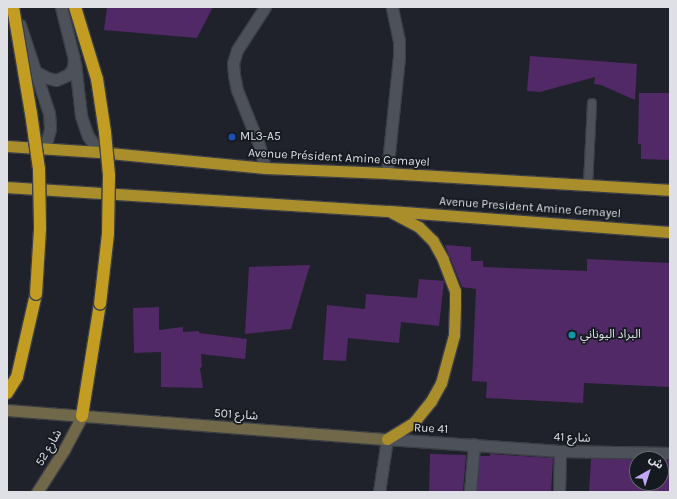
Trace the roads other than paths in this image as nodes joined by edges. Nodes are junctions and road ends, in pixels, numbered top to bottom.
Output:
1 (13, 7) edge
2 (61, 7) edge
3 (75, 7) edge
4 (265, 7) edge
5 (392, 7) edge
6 (74, 59) junction
7 (36, 72) junction
8 (592, 103) dead end
9 (7, 146) edge
10 (42, 148) junction
11 (99, 152) junction
12 (265, 168) junction
13 (387, 173) junction
14 (588, 185) junction
15 (7, 187) edge
16 (670, 190) edge
17 (389, 210) junction
18 (670, 232) edge
19 (7, 393) edge
20 (7, 410) edge
21 (82, 416) junction
22 (387, 439) junction
23 (474, 444) junction
24 (560, 451) junction
25 (670, 453) edge
26 (37, 492) edge
27 (379, 492) edge
28 (470, 492) edge
29 (559, 492) edge

1 - 7 street
1 - 19 highway, bridge
2 - 6 street
3 - 21 highway, bridge
4 - 12 street
5 - 13 street
6 - 7 street
6 - 11 street
7 - 10 street
8 - 14 lane
9 - 10 highway, Avenue Président Amine Gemayel
10 - 11 highway, Avenue Président Amine Gemayel
11 - 12 highway, Avenue Président Amine Gemayel
12 - 13 highway, Avenue Président Amine Gemayel
13 - 14 highway, Avenue Président Amine Gemayel
14 - 16 highway, Avenue Président Amine Gemayel
15 - 17 highway
17 - 18 highway, Avenue President Amine Gemayel
17 - 22 highway
20 - 21 main road, شارع 501
21 - 22 main road, شارع 501
21 - 26 main road, شارع 52
22 - 23 street, Rue 41
22 - 27 street
23 - 24 street, شارع 41
23 - 28 street
24 - 25 street, شارع 41
24 - 29 street

